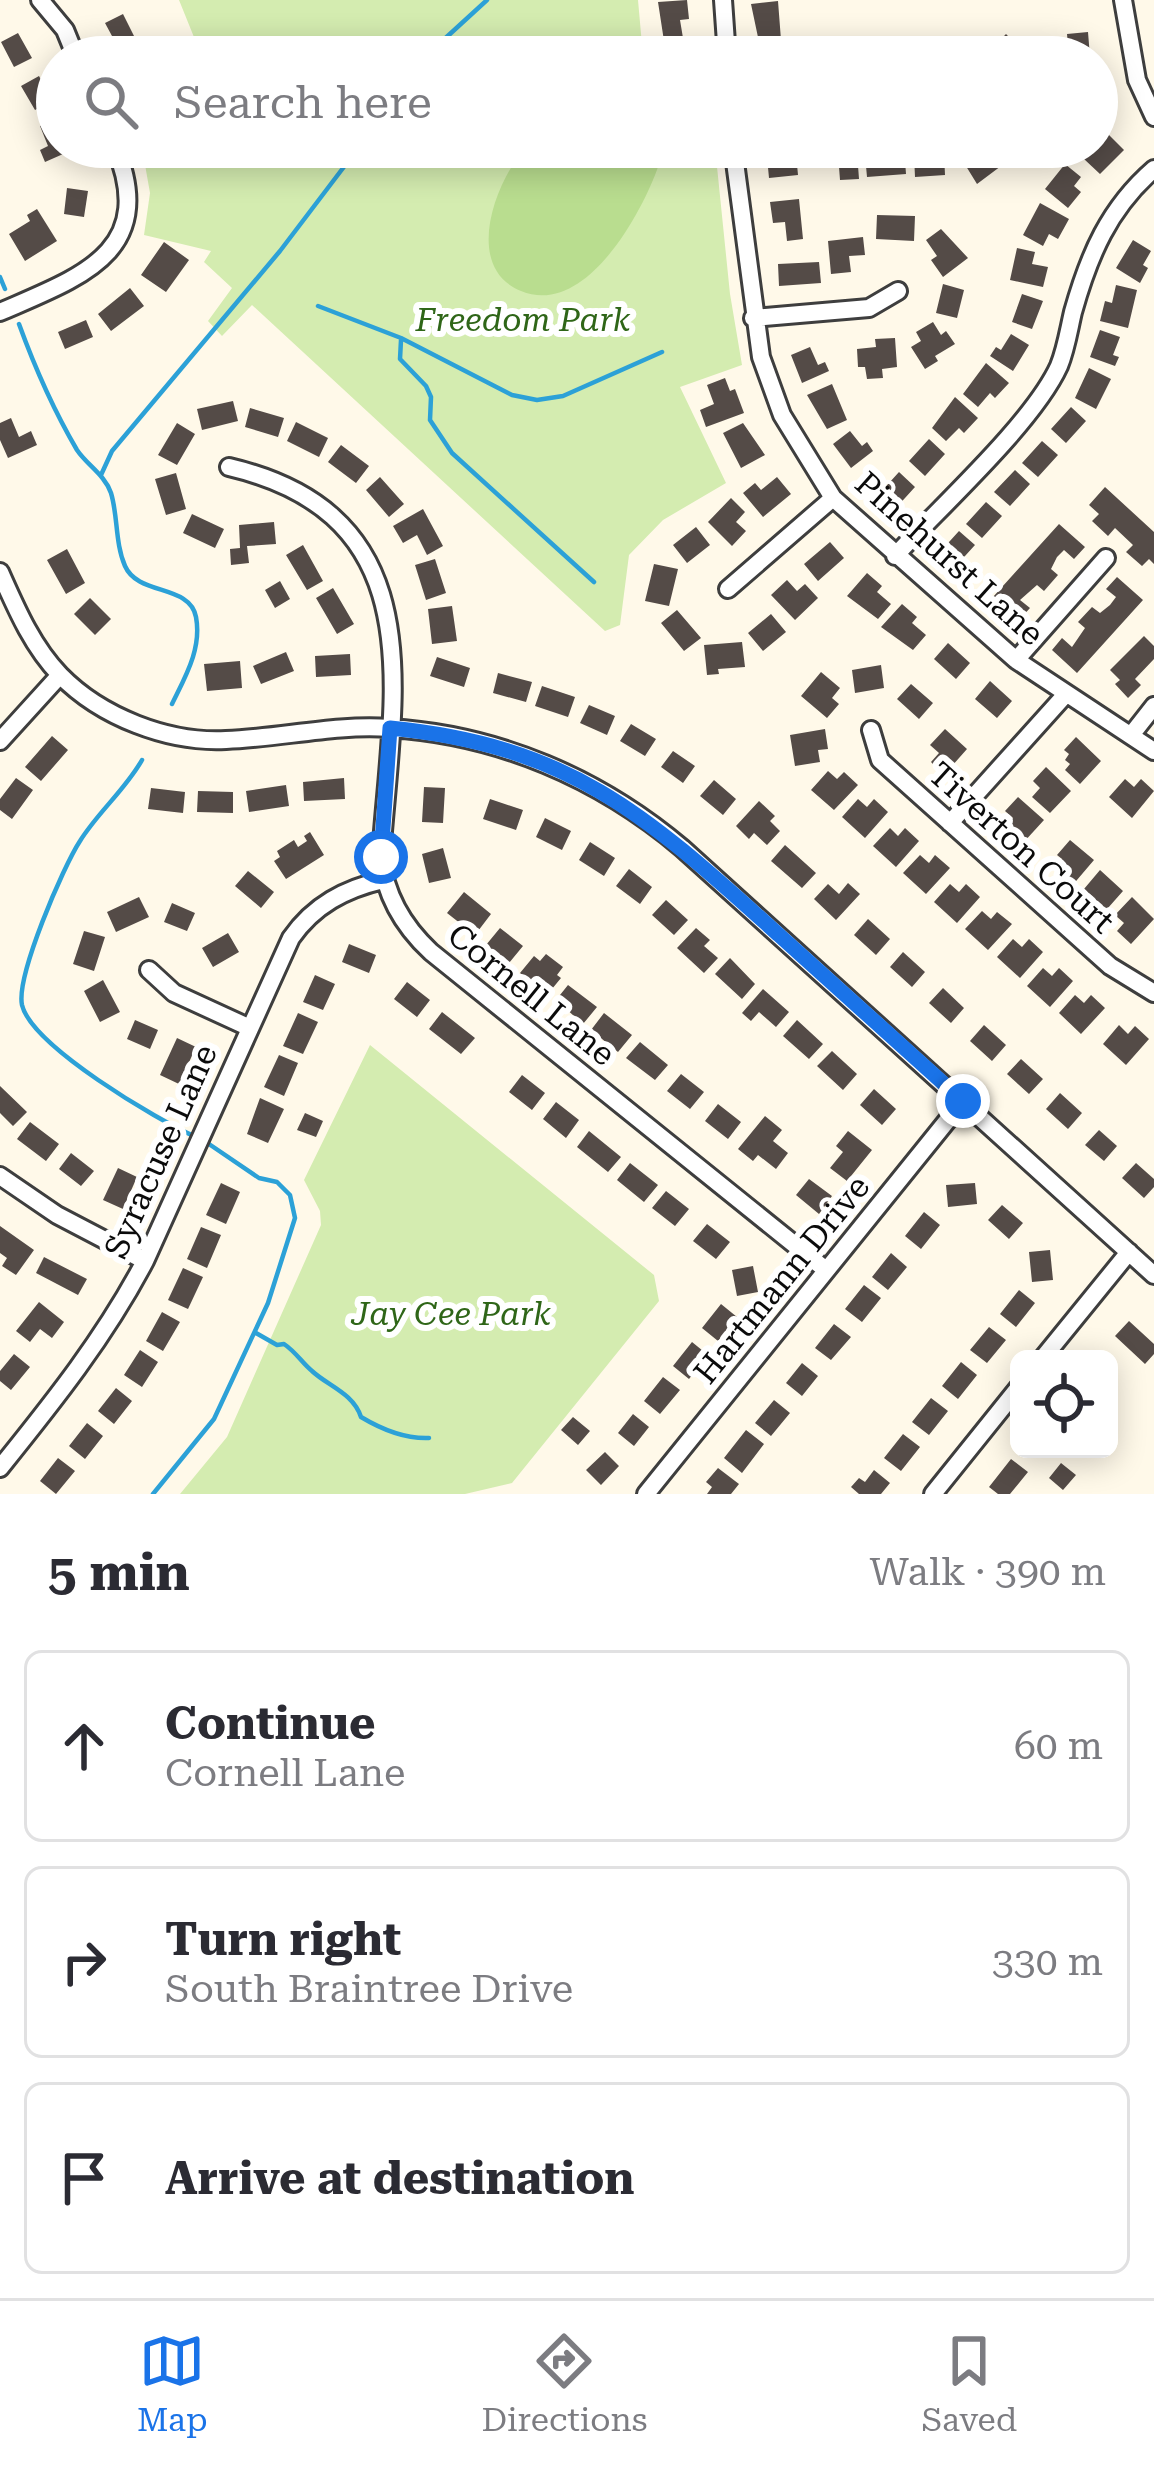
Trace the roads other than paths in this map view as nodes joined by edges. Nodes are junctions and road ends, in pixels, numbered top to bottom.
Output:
1 (40, 0) edge
2 (724, 0) edge
3 (1123, 0) edge
4 (67, 36) edge
5 (726, 36) edge
6 (1154, 117) edge
7 (123, 168) edge
8 (736, 168) edge
9 (1154, 169) edge
10 (898, 291) dead end
11 (0, 312) edge
12 (753, 319) junction
13 (229, 467) dead end
14 (833, 498) junction
15 (895, 556) junction
16 (1106, 558) dead end
17 (0, 572) edge
18 (728, 589) dead end
19 (1016, 660) junction
20 (60, 675) junction
21 (1066, 694) junction
22 (1154, 706) edge
23 (390, 728) junction
24 (871, 730) dead end
25 (1132, 734) junction
26 (0, 741) edge
27 (1154, 751) edge
28 (950, 823) junction
29 (383, 880) junction
30 (149, 970) dead end
31 (1154, 993) edge
32 (248, 1027) junction
33 (963, 1101) junction
34 (0, 1176) edge
35 (1129, 1252) junction
36 (145, 1261) junction
37 (826, 1270) junction
38 (1154, 1275) edge
39 (1049, 1350) edge
40 (1010, 1398) edge
41 (0, 1468) edge
42 (646, 1494) edge
43 (933, 1494) edge

1 - 4 street
2 - 5 street
3 - 6 street
7 - 11 street
8 - 12 street, Pinehurst Lane
9 - 15 street
10 - 12 street
12 - 14 street, Pinehurst Lane
13 - 23 street
14 - 15 street, Pinehurst Lane
14 - 18 street
15 - 19 street, Pinehurst Lane
16 - 19 street
17 - 20 street
19 - 21 street, Pinehurst Lane
20 - 23 street
20 - 26 street
21 - 25 street, Pinehurst Lane
21 - 28 street
22 - 25 street
23 - 29 street
23 - 33 street
24 - 28 street, Tiverton Court
25 - 27 street, Pinehurst Lane
28 - 31 street, Tiverton Court
29 - 32 street, Syracuse Lane
29 - 37 street, Cornell Lane
30 - 32 street
32 - 36 street, Syracuse Lane
33 - 35 street
33 - 37 street, Hartmann Drive
34 - 36 street
35 - 38 street
35 - 39 street
36 - 41 street, Syracuse Lane
37 - 42 street, Hartmann Drive
40 - 43 street

